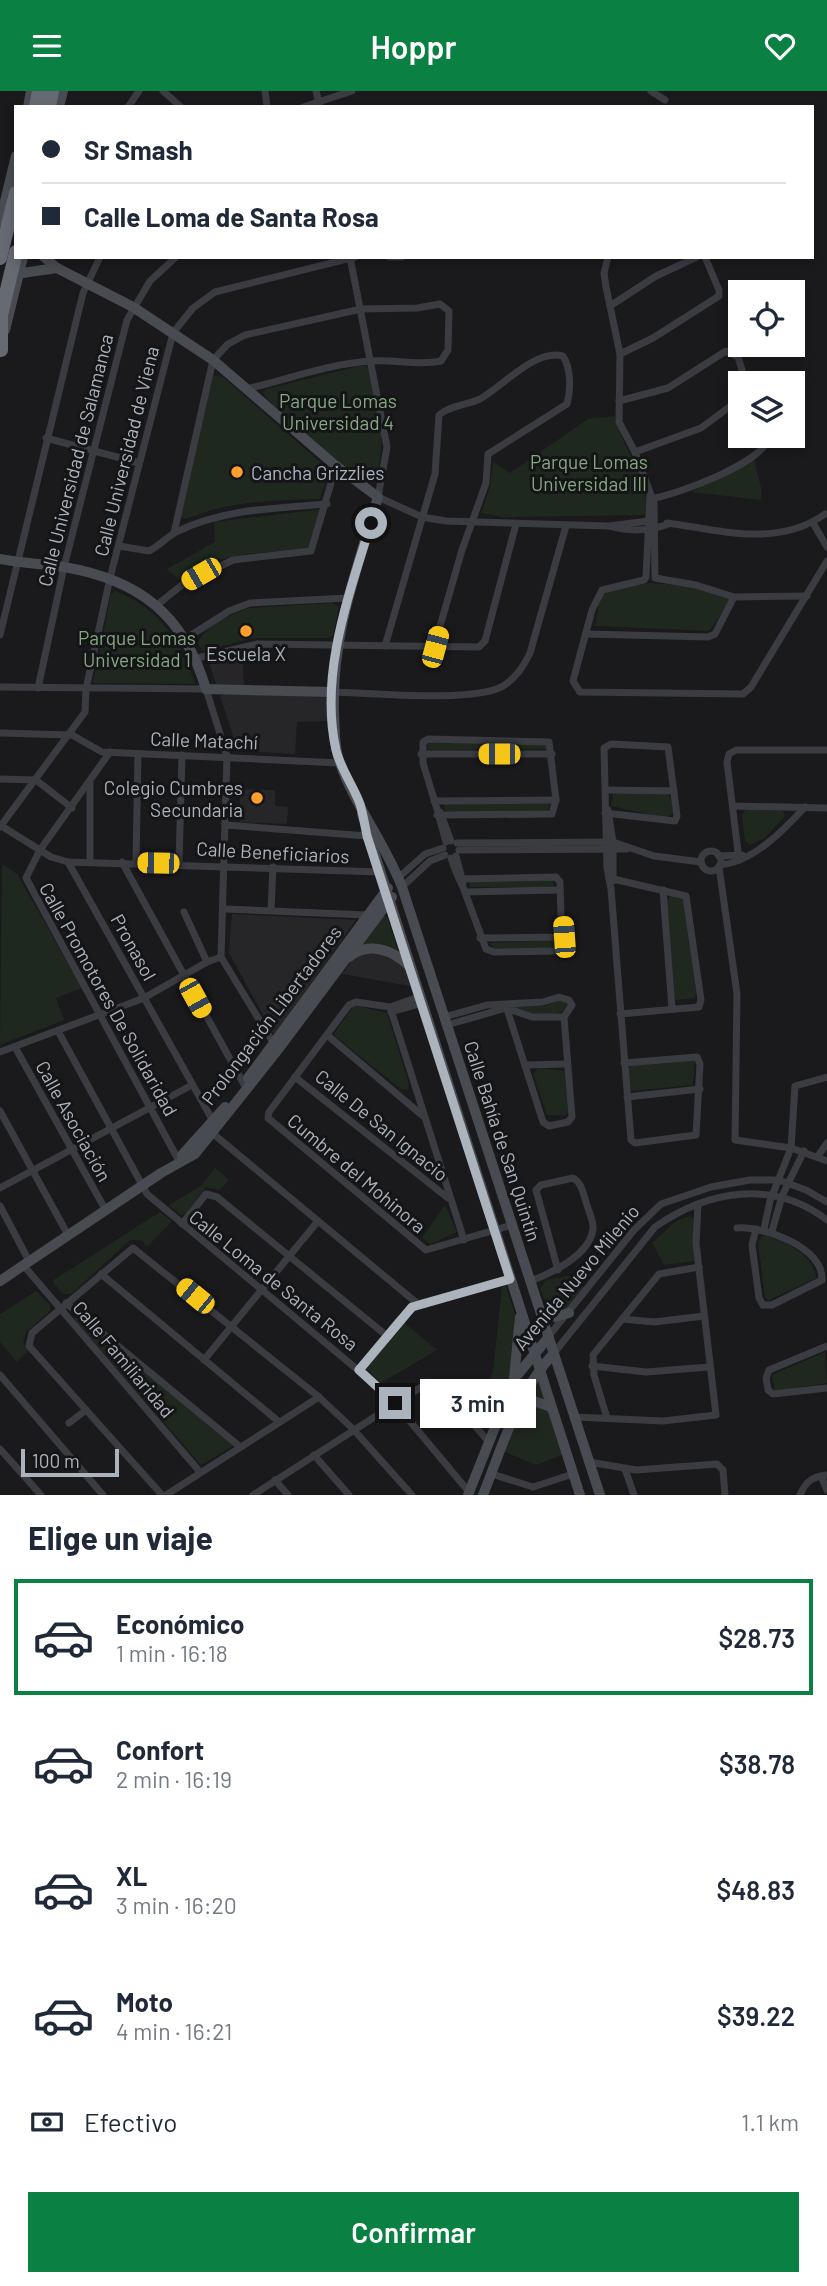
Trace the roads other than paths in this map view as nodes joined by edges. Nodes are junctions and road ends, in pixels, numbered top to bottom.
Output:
1 (163, 91) edge
2 (316, 91) edge
3 (352, 91) edge
4 (653, 91) edge
5 (665, 100) dead end
6 (179, 105) edge
7 (319, 105) edge
8 (14, 164) edge
9 (14, 201) edge
10 (0, 219) edge
11 (0, 258) edge
12 (16, 259) edge
13 (22, 259) edge
14 (46, 259) edge
15 (99, 259) edge
16 (174, 259) edge
17 (346, 259) edge
18 (350, 259) edge
19 (608, 259) edge
20 (693, 259) edge
21 (706, 259) edge
22 (57, 268) junction
23 (15, 274) junction
24 (87, 283) junction
25 (610, 306) junction
26 (133, 307) junction
27 (361, 309) junction
28 (1, 316) edge
29 (173, 333) junction
30 (0, 352) edge
31 (620, 354) junction
32 (213, 360) junction
33 (372, 361) junction
34 (741, 371) edge
35 (247, 389) junction
36 (619, 401) junction
37 (728, 408) edge
38 (46, 438) junction
39 (761, 448) edge
40 (92, 451) junction
41 (635, 452) junction
42 (139, 463) junction
43 (336, 466) junction
44 (651, 497) junction
45 (378, 498) junction
46 (327, 504) junction
47 (825, 515) dead end
48 (422, 517) junction
49 (471, 522) junction
50 (813, 523) junction
51 (516, 524) junction
52 (651, 525) junction
53 (566, 526) junction
54 (174, 533) junction
55 (119, 546) junction
56 (827, 547) edge
57 (0, 559) edge
58 (827, 561) edge
59 (19, 563) junction
60 (64, 567) junction
61 (110, 578) junction
62 (807, 596) junction
63 (734, 597) junction
64 (348, 598) junction
65 (157, 605) junction
66 (586, 633) junction
67 (0, 635) edge
68 (185, 639) junction
69 (336, 645) junction
70 (385, 646) junction
71 (435, 647) junction
72 (197, 658) junction
73 (0, 687) edge
74 (38, 688) junction
75 (86, 689) junction
76 (206, 689) junction
77 (333, 692) junction
78 (0, 733) edge
79 (72, 735) junction
80 (827, 750) edge
81 (110, 752) junction
82 (138, 754) junction
83 (421, 754) junction
84 (552, 754) junction
85 (182, 755) junction
86 (227, 756) junction
87 (340, 763) junction
88 (0, 779) edge
89 (36, 780) junction
90 (90, 784) junction
91 (606, 790) junction
92 (674, 791) junction
93 (556, 800) junction
94 (434, 801) junction
95 (359, 804) junction
96 (733, 806) junction
97 (805, 807) junction
98 (72, 808) junction
99 (827, 808) edge
100 (607, 811) junction
101 (439, 813) junction
102 (226, 825) junction
103 (1, 826) edge
104 (367, 836) junction
105 (610, 846) junction
106 (451, 849) junction
107 (40, 850) junction
108 (741, 856) junction
109 (90, 861) junction
110 (68, 862) junction
111 (122, 862) junction
112 (136, 862) junction
113 (701, 862) junction
114 (179, 863) junction
115 (719, 863) junction
116 (226, 865) junction
117 (273, 867) junction
118 (381, 872) junction
119 (611, 878) junction
120 (400, 882) junction
121 (463, 884) junction
122 (561, 890) junction
123 (663, 890) junction
124 (388, 895) junction
125 (224, 909) junction
126 (271, 910) junction
127 (184, 912) dead end
128 (367, 915) junction
129 (564, 937) junction
130 (480, 938) junction
131 (221, 957) junction
132 (339, 960) junction
133 (207, 962) junction
134 (411, 968) junction
135 (183, 977) junction
136 (144, 998) junction
137 (422, 999) junction
138 (506, 1006) junction
139 (390, 1009) junction
140 (672, 1009) junction
141 (621, 1014) junction
142 (101, 1015) junction
143 (564, 1017) junction
144 (446, 1021) junction
145 (58, 1031) junction
146 (327, 1035) junction
147 (15, 1047) junction
148 (276, 1048) junction
149 (0, 1052) edge
150 (624, 1063) junction
151 (567, 1064) junction
152 (526, 1065) junction
153 (295, 1076) junction
154 (827, 1077) edge
155 (192, 1085) junction
156 (245, 1087) junction
157 (700, 1089) junction
158 (627, 1097) junction
159 (150, 1107) junction
160 (0, 1111) edge
161 (424, 1117) junction
162 (112, 1127) junction
163 (211, 1128) junction
164 (827, 1143) edge
165 (791, 1147) junction
166 (72, 1150) junction
167 (804, 1151) junction
168 (818, 1156) junction
169 (178, 1161) junction
170 (827, 1161) edge
171 (32, 1170) junction
172 (783, 1182) junction
173 (142, 1186) junction
174 (0, 1188) edge
175 (772, 1193) junction
176 (782, 1196) junction
177 (449, 1198) junction
178 (827, 1202) edge
179 (698, 1205) junction
180 (0, 1206) edge
181 (106, 1209) junction
182 (827, 1220) edge
183 (318, 1221) junction
184 (181, 1224) junction
185 (512, 1224) junction
186 (737, 1228) dead end
187 (496, 1230) junction
188 (764, 1230) junction
189 (68, 1235) junction
190 (464, 1240) junction
191 (289, 1256) junction
192 (27, 1263) junction
193 (699, 1267) junction
194 (558, 1270) junction
195 (101, 1274) junction
196 (510, 1279) junction
197 (0, 1281) edge
198 (530, 1281) junction
199 (825, 1281) edge
200 (261, 1290) junction
201 (418, 1304) junction
202 (63, 1306) junction
203 (540, 1310) junction
204 (521, 1311) junction
205 (569, 1313) junction
206 (705, 1316) junction
207 (622, 1319) junction
208 (232, 1325) junction
209 (387, 1336) junction
210 (548, 1338) junction
211 (827, 1346) edge
212 (533, 1353) junction
213 (554, 1353) junction
214 (204, 1360) junction
215 (592, 1366) junction
216 (709, 1367) junction
217 (540, 1368) junction
218 (359, 1370) junction
219 (0, 1375) edge
220 (514, 1379) junction
221 (827, 1388) edge
222 (319, 1397) junction
223 (395, 1403) junction
224 (517, 1407) junction
225 (551, 1407) junction
226 (86, 1410) junction
227 (575, 1417) junction
228 (607, 1418) junction
229 (278, 1421) junction
230 (69, 1423) dead end
231 (353, 1429) junction
232 (489, 1442) junction
233 (239, 1446) junction
234 (0, 1449) edge
235 (314, 1455) junction
236 (10, 1460) junction
237 (589, 1462) junction
238 (0, 1465) edge
239 (625, 1469) junction
240 (200, 1472) junction
241 (492, 1474) junction
242 (573, 1474) junction
243 (824, 1476) edge
244 (275, 1481) junction
245 (827, 1490) edge
246 (468, 1493) edge
247 (41, 1495) edge
248 (103, 1495) edge
249 (164, 1495) edge
250 (253, 1495) edge
251 (288, 1495) edge
252 (349, 1495) edge
253 (412, 1495) edge
254 (483, 1495) edge
255 (580, 1495) edge
256 (600, 1495) edge
257 (634, 1495) edge
258 (725, 1495) edge
259 (800, 1495) edge

1 - 6 street
2 - 7 street
3 - 7 street
4 - 5 street
8 - 10 street
9 - 11 highway
12 - 23 highway
13 - 23 street
14 - 22 street
15 - 24 street
16 - 26 street, Calle Universidad de Salamanca
17 - 29 street, Calle Universidad de Viena
18 - 27 street, Calle Bahía de San Quintín
19 - 25 street
20 - 25 street
21 - 31 street
22 - 23 street
22 - 24 street
23 - 28 highway
23 - 30 street
24 - 26 street
24 - 38 street
25 - 31 street
26 - 29 street
26 - 40 street, Calle Universidad de Salamanca
27 - 32 street
27 - 33 street, Calle Bahía de San Quintín
27 - 33 street
28 - 30 highway
29 - 32 street
29 - 42 street, Calle Universidad de Viena
31 - 36 street
32 - 35 street
32 - 54 street
33 - 35 street
33 - 45 street, Calle Bahía de San Quintín
34 - 36 street
35 - 43 street
36 - 41 street
37 - 41 street
38 - 40 street
38 - 59 street
39 - 44 street
40 - 42 street
40 - 60 street, Calle Universidad de Salamanca
41 - 44 street
42 - 55 street, Calle Universidad de Viena
43 - 45 street
43 - 46 street
44 - 52 street
45 - 48 street
45 - 64 street, Calle Bahía de San Quintín
46 - 54 street
46 - 65 street
47 - 50 street
48 - 49 street
48 - 49 street
48 - 70 street
49 - 51 street
49 - 71 street
50 - 52 street
50 - 56 street
51 - 53 street
51 - 71 street
52 - 53 street
52 - 63 street
52 - 66 street
53 - 77 street
54 - 55 street
55 - 61 street, Calle Universidad de Viena
57 - 59 street
58 - 62 street
59 - 60 street
59 - 67 street
60 - 61 street
60 - 74 street, Calle Universidad de Salamanca
61 - 65 street
61 - 75 street, Calle Universidad de Viena
62 - 63 street
62 - 66 street
63 - 66 street
64 - 68 street
64 - 69 street, Calle Bahía de San Quintín
65 - 68 street
68 - 72 street
69 - 70 street
69 - 72 street
69 - 77 street, Calle Bahía de San Quintín
70 - 71 street
72 - 76 street
73 - 74 street
74 - 75 street
75 - 76 street
75 - 79 street, Calle Universidad de Viena
76 - 77 street
76 - 86 street
77 - 87 street, Calle Bahía de San Quintín
78 - 79 street
79 - 81 street, Calle Matachí
79 - 89 street, Calle Universidad de Viena
80 - 96 street
81 - 82 street, Calle Matachí
81 - 90 street
82 - 85 street, Calle Matachí
82 - 112 street
83 - 84 street
83 - 84 street
83 - 94 street
84 - 93 street
85 - 86 street, Calle Matachí
85 - 114 street
86 - 87 street, Calle Matachí
86 - 102 street
87 - 95 street, Calle Bahía de San Quintín
88 - 89 street
89 - 98 street
89 - 103 street, Calle Universidad de Viena
90 - 98 street
90 - 109 street
91 - 92 street
91 - 92 street
91 - 100 street
92 - 100 street
93 - 94 street
93 - 101 street
94 - 101 street
95 - 104 street, Calle Bahía de San Quintín
95 - 120 street, Calle Bahía de San Quintín
96 - 97 street
96 - 108 street
97 - 99 street
97 - 108 street
98 - 107 street
100 - 105 street
101 - 106 street
102 - 104 street
102 - 116 street
103 - 107 street, Calle Beneficiarios
104 - 118 street, Calle Bahía de San Quintín
105 - 106 street
105 - 113 street
105 - 119 street
106 - 120 street
106 - 121 street
107 - 110 street, Calle Beneficiarios
107 - 142 street, Calle Promotores De Solidaridad
108 - 115 street
109 - 110 street, Calle Beneficiarios
109 - 111 street, Calle Beneficiarios
110 - 136 street, Pronasol
111 - 112 street, Calle Beneficiarios
111 - 135 street
112 - 114 street, Calle Beneficiarios
113 - 115 street
113 - 115 street
114 - 116 street, Calle Beneficiarios
115 - 165 street
116 - 117 street, Calle Beneficiarios
116 - 125 street
117 - 118 street, Calle Beneficiarios
117 - 126 street
118 - 124 street, Calle Bahía de San Quintín
119 - 123 street
119 - 141 street
120 - 124 street, Prolongación Libertadores
120 - 144 street, Calle Bahía de San Quintín
121 - 122 street
121 - 122 street
121 - 130 street
122 - 129 street
123 - 140 street
123 - 140 street
124 - 128 street, Prolongación Libertadores
124 - 132 street, Prolongación Libertadores
124 - 134 street, Calle Bahía de San Quintín
125 - 126 street
125 - 131 street
126 - 128 street
127 - 133 street
128 - 132 street, Prolongación Libertadores
129 - 130 street
129 - 130 street
131 - 133 street
131 - 148 street
132 - 134 street
132 - 148 street, Prolongación Libertadores
133 - 135 street
134 - 137 street, Calle Bahía de San Quintín
135 - 136 street
135 - 156 street
136 - 142 street
136 - 155 street, Pronasol
137 - 139 street, Cumbre del Mohinora
137 - 187 street, Calle Bahía de San Quintín
138 - 143 street
138 - 143 street
138 - 144 street
138 - 152 street
139 - 146 street, Cumbre del Mohinora
139 - 161 street
140 - 141 street
141 - 150 street
142 - 145 street
142 - 159 street, Calle Promotores De Solidaridad
143 - 151 street
144 - 185 street, Calle Bahía de San Quintín
145 - 147 street
145 - 162 street, Calle Loma de Santa Rosa
146 - 153 street, Cumbre del Mohinora
146 - 161 street
147 - 149 street
147 - 166 street, Calle Asociación
148 - 156 street, Prolongación Libertadores
150 - 157 street
150 - 158 street
151 - 152 street
151 - 152 street
153 - 177 street, Calle De San Ignacio
153 - 190 street, Cumbre del Mohinora
154 - 165 street
155 - 159 street
155 - 163 street, Pronasol
156 - 163 street, Prolongación Libertadores
157 - 158 street
157 - 158 street
159 - 162 street
159 - 169 street, Calle Promotores De Solidaridad
160 - 171 street
161 - 177 street
162 - 166 street
162 - 173 street, Calle Loma de Santa Rosa
163 - 169 street, Prolongación Libertadores
163 - 183 street, Pronasol
164 - 168 street
165 - 167 street
165 - 172 street
166 - 171 street
166 - 181 street, Calle Asociación
167 - 168 street
167 - 172 street
168 - 170 street
169 - 173 street, Prolongación Libertadores
171 - 174 street
171 - 189 street
172 - 175 street
172 - 176 street
172 - 178 street, Avenida Nuevo Milenio
172 - 205 street, Avenida Nuevo Milenio
173 - 181 street, Prolongación Libertadores
173 - 184 street, Calle Loma de Santa Rosa
175 - 176 street, Avenida Nuevo Milenio
175 - 179 street, Avenida Nuevo Milenio
175 - 188 street
176 - 182 street, Avenida Nuevo Milenio
176 - 188 street
177 - 190 street
179 - 193 street
179 - 213 street, Avenida Nuevo Milenio
180 - 192 street, Calle Familiaridad
181 - 189 street, Prolongación Libertadores
183 - 191 street
183 - 201 street, Pronasol
184 - 191 street
184 - 200 street, Calle Loma de Santa Rosa
185 - 187 street, Cumbre del Mohinora
185 - 198 street, Calle Bahía de San Quintín
186 - 188 street
187 - 190 street, Cumbre del Mohinora
187 - 196 street, Calle Bahía de San Quintín
188 - 199 street
188 - 199 street
189 - 192 street, Prolongación Libertadores
191 - 200 street
191 - 209 street
192 - 197 street, Prolongación Libertadores
192 - 202 street, Calle Familiaridad
193 - 206 street
193 - 207 street
194 - 194 street
194 - 198 street
195 - 202 street
195 - 208 street
195 - 214 street
196 - 201 street
196 - 204 street, Calle Bahía de San Quintín
198 - 203 street, Calle Bahía de San Quintín
200 - 208 street
200 - 218 street, Calle Loma de Santa Rosa
201 - 209 street
202 - 226 street
202 - 233 street
202 - 240 street, Calle Familiaridad
203 - 205 street
203 - 210 street, Calle Bahía de San Quintín
204 - 212 street, Calle Bahía de San Quintín
204 - 220 street
205 - 210 street, Avenida Nuevo Milenio
206 - 207 street
206 - 216 street
207 - 215 street
208 - 214 street
208 - 222 street
209 - 218 street
210 - 212 street, Avenida Nuevo Milenio
210 - 213 street, Calle Bahía de San Quintín
211 - 221 street
212 - 217 street, Calle Bahía de San Quintín
212 - 220 street, Avenida Nuevo Milenio
213 - 217 street, Avenida Nuevo Milenio
213 - 227 street, Calle Bahía de San Quintín
214 - 229 street
215 - 216 street
215 - 228 street
216 - 228 street
217 - 224 street, Avenida Nuevo Milenio
217 - 225 street, Calle Bahía de San Quintín
218 - 223 street, Calle Loma de Santa Rosa
219 - 248 street
220 - 232 street, Avenida Nuevo Milenio
222 - 229 street
222 - 231 street
223 - 231 street
223 - 232 street
223 - 246 street, Calle Loma de Santa Rosa
224 - 225 street
224 - 241 street, Avenida Nuevo Milenio
225 - 242 street, Calle Bahía de San Quintín
226 - 230 street
226 - 249 street
227 - 228 street
227 - 237 street, Calle Bahía de San Quintín
229 - 233 street
231 - 235 street
231 - 253 street
232 - 246 street, Avenida Nuevo Milenio
233 - 240 street
234 - 236 street
235 - 244 street
235 - 252 street
236 - 238 street
236 - 247 street
237 - 239 street
237 - 256 street, Calle Bahía de San Quintín
239 - 257 street
239 - 258 street
240 - 249 street
241 - 242 street
241 - 254 street, Avenida Nuevo Milenio
242 - 255 street, Calle Bahía de San Quintín
243 - 245 street
243 - 259 street
244 - 250 street
244 - 251 street

